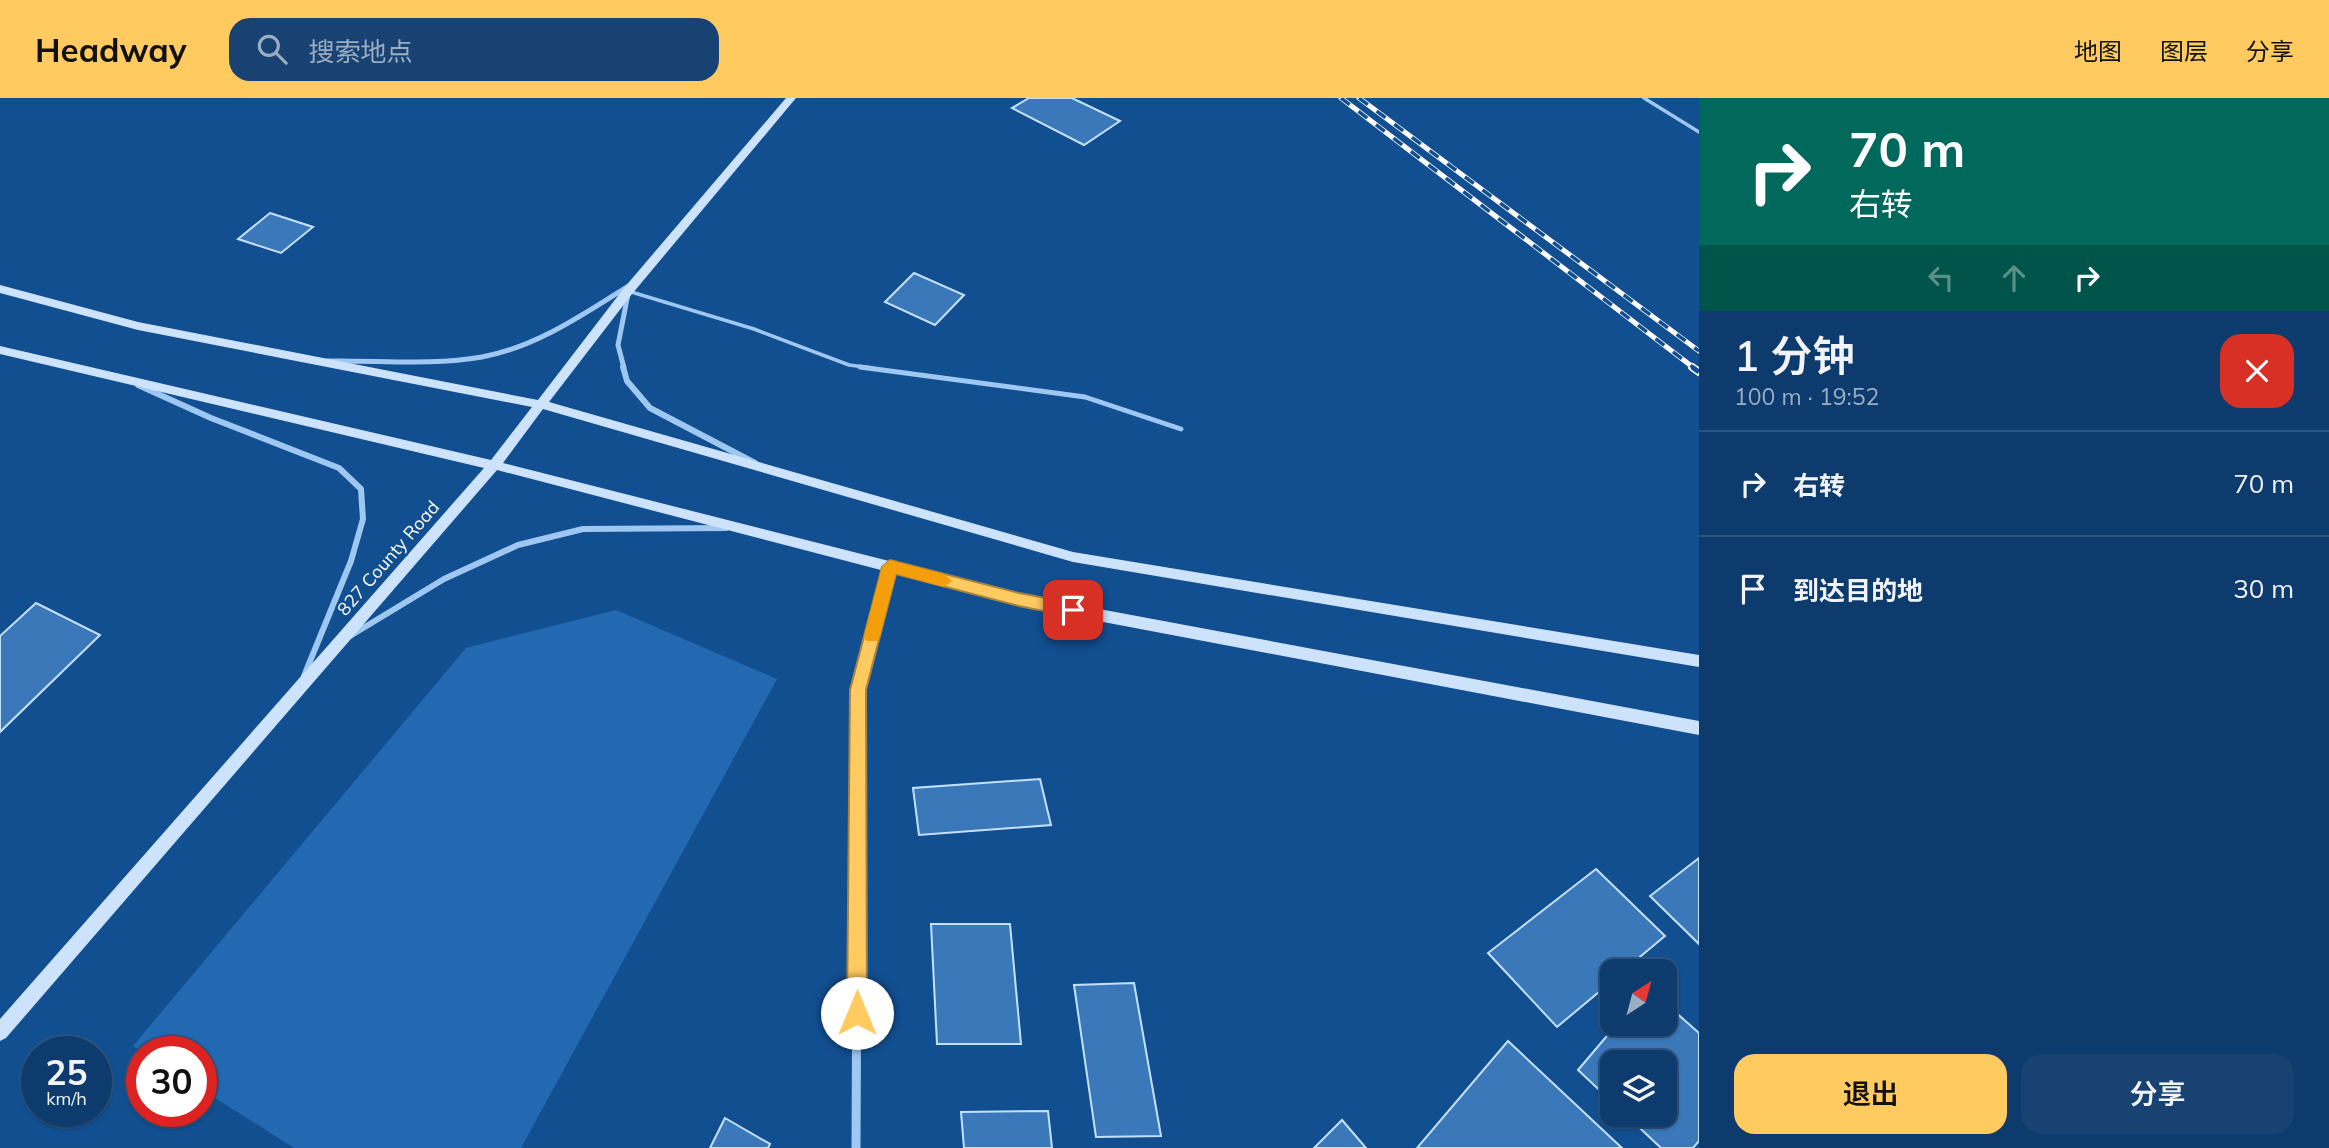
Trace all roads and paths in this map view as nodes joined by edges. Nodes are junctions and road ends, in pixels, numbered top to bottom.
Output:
1 (791, 98) edge
2 (1644, 98) edge
3 (1699, 132) edge
4 (639, 278) junction
5 (0, 289) edge
6 (628, 291) junction
7 (0, 350) edge
8 (314, 361) junction
9 (128, 380) junction
10 (543, 405) junction
11 (1181, 429) dead end
12 (494, 465) junction
13 (768, 470) junction
14 (737, 528) junction
15 (890, 567) junction
16 (340, 642) junction
17 (1699, 661) edge
18 (298, 691) junction
19 (1699, 728) edge
20 (0, 1031) edge
21 (856, 1148) edge

1 - 4 main road, 827 County Road
2 - 3 lane
4 - 6 main road, 827 County Road
4 - 8 street
5 - 8 main road
6 - 10 main road, 827 County Road
6 - 11 lane
6 - 13 street
7 - 9 main road
8 - 10 main road
9 - 12 main road
9 - 18 street
10 - 12 main road, 827 County Road
10 - 13 main road
12 - 14 main road
12 - 16 main road, 827 County Road
13 - 17 main road
14 - 15 main road
14 - 16 street
15 - 19 main road
15 - 21 street
16 - 18 main road, 827 County Road
18 - 20 main road, 827 County Road

